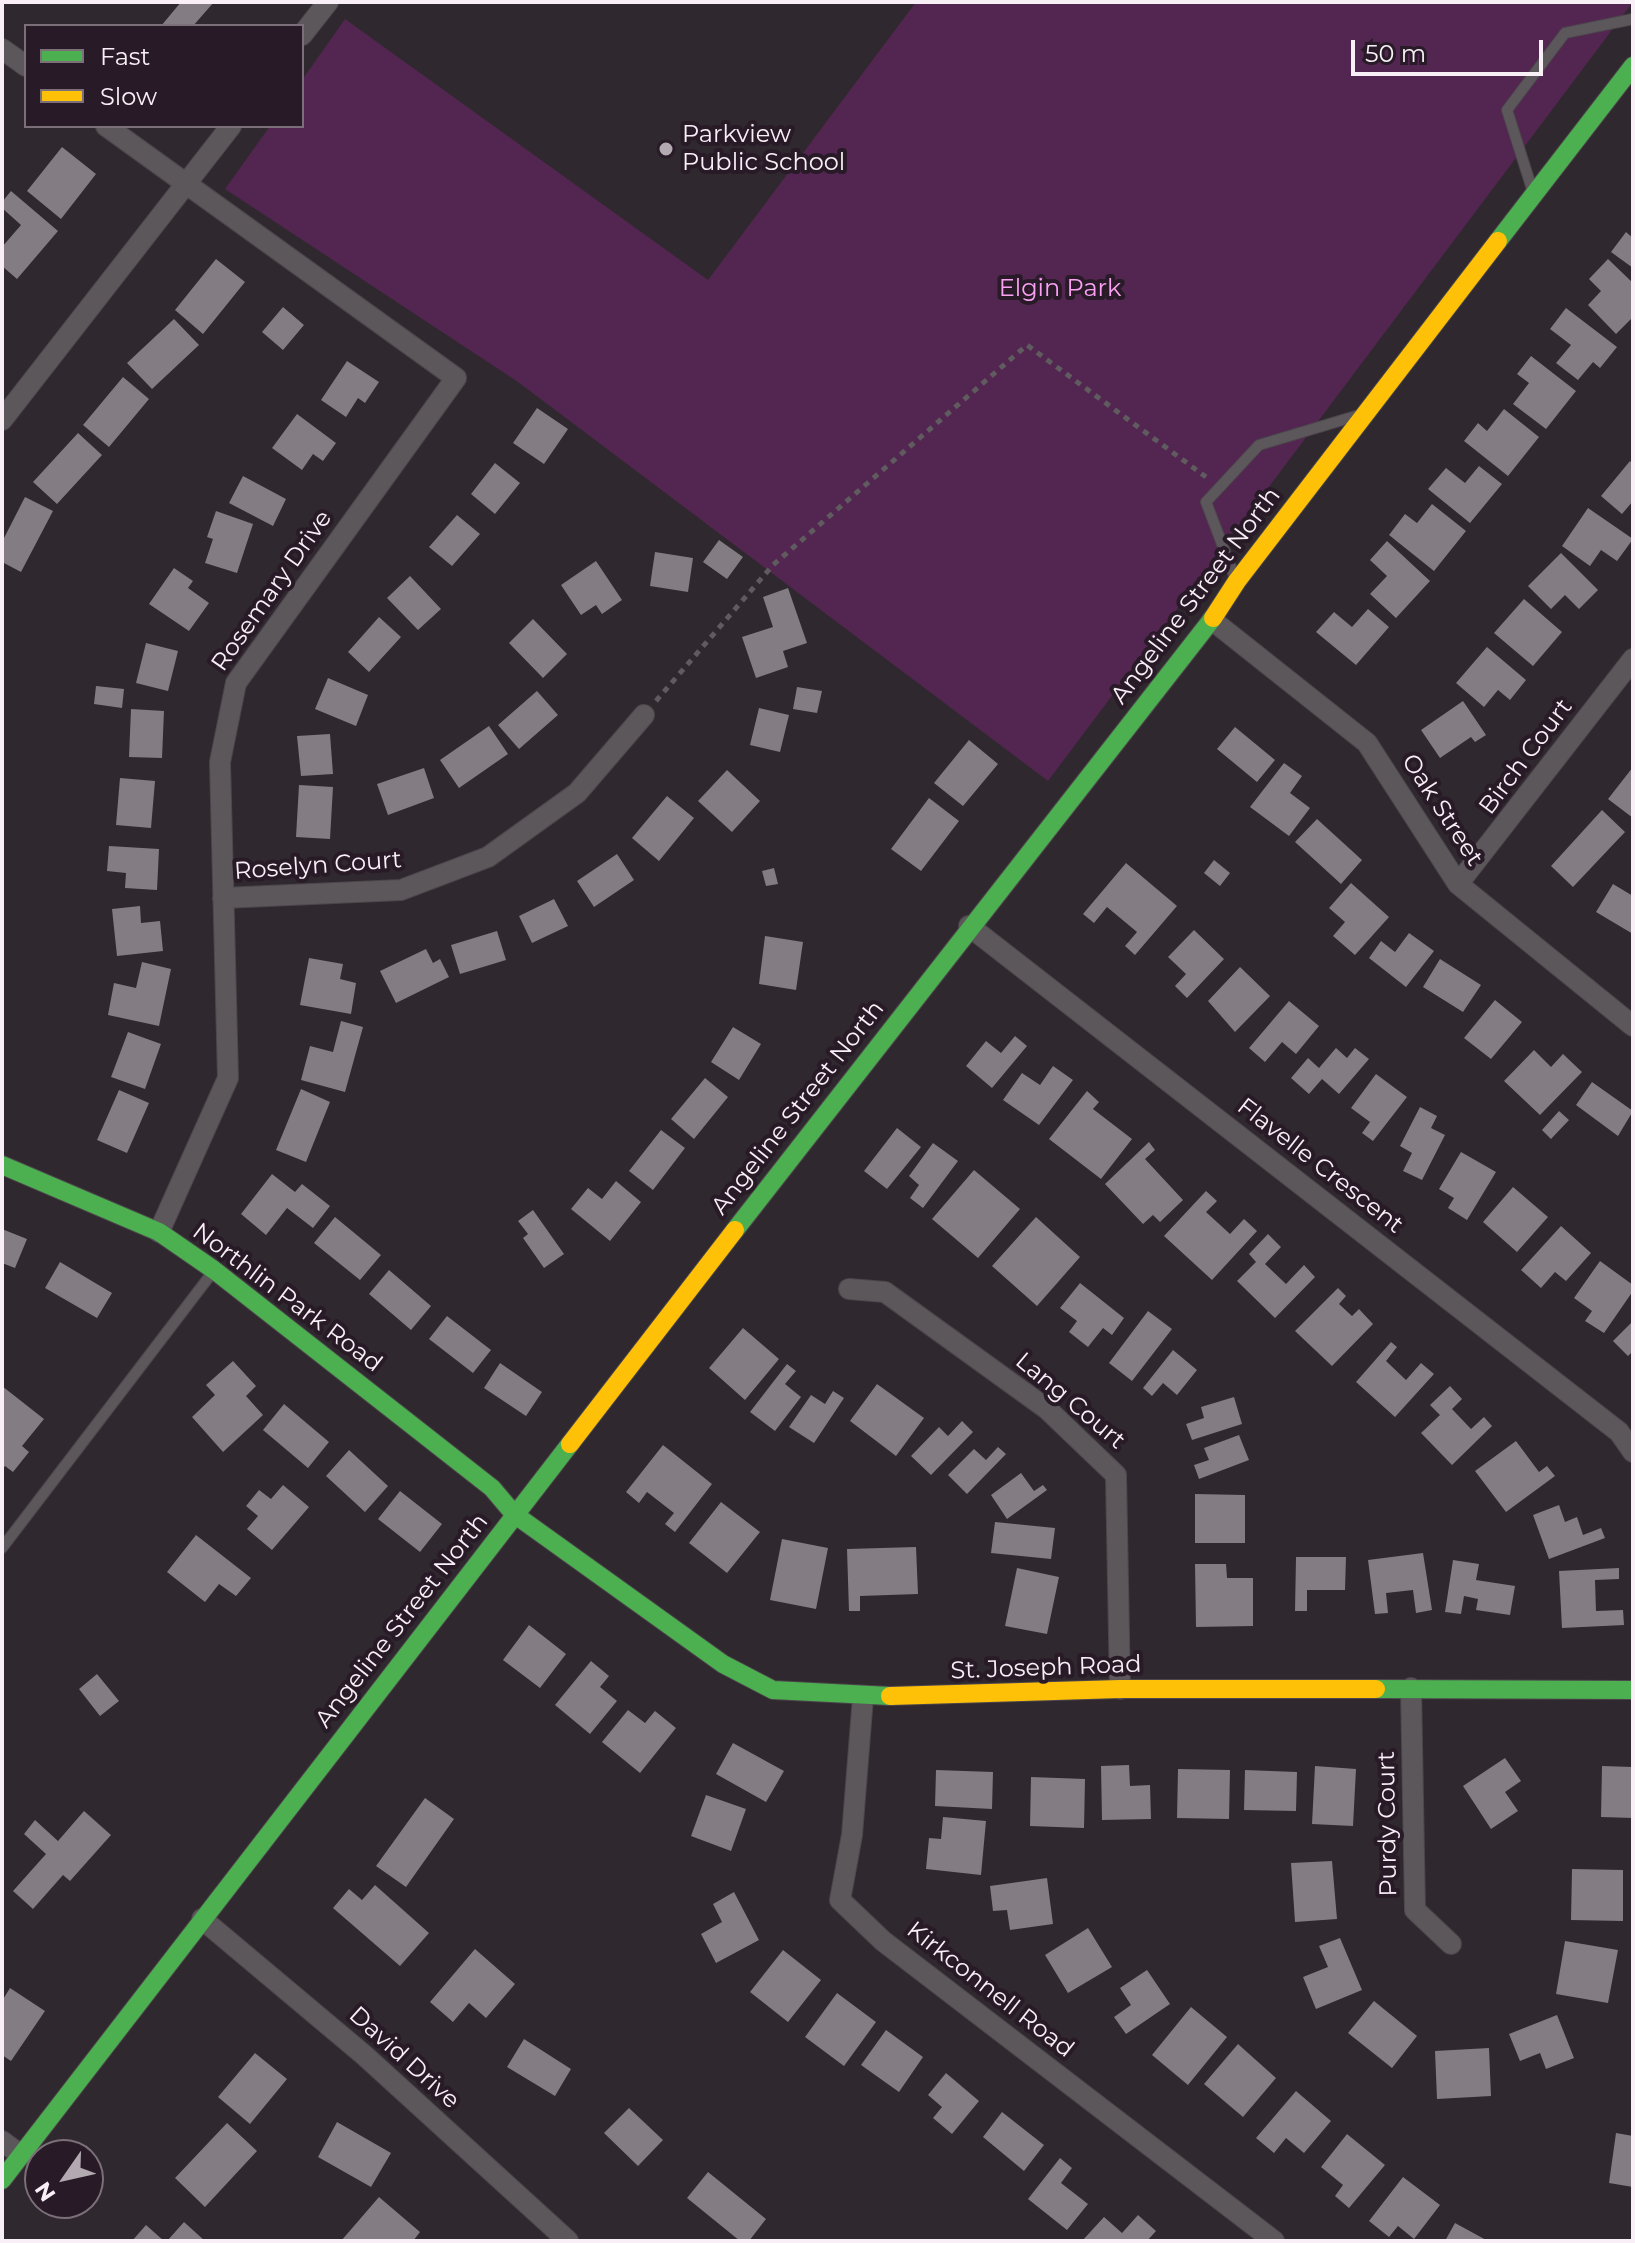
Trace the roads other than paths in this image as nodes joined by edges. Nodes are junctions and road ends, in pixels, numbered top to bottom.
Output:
1 (328, 2) edge
2 (1633, 19) edge
3 (304, 32) edge
4 (2, 49) edge
5 (24, 65) edge
6 (1633, 66) edge
7 (109, 128) edge
8 (229, 128) edge
9 (185, 184) junction
10 (1534, 195) junction
11 (1365, 413) junction
12 (2, 420) edge
13 (1237, 581) junction
14 (1212, 620) junction
15 (1633, 659) edge
16 (644, 715) road end
17 (1458, 884) junction
18 (223, 898) junction
19 (969, 926) junction
20 (1633, 1026) edge
21 (2, 1165) edge
22 (159, 1232) junction
23 (214, 1270) junction
24 (849, 1289) dead end
25 (1633, 1452) edge
26 (514, 1514) junction
27 (2, 1548) edge
28 (1411, 1688) junction
29 (1120, 1689) junction
30 (1633, 1690) edge
31 (863, 1697) junction
32 (202, 1919) junction
33 (1451, 1944) dead end
34 (2, 2141) edge
35 (21, 2155) junction
36 (2, 2180) edge
37 (568, 2241) edge
38 (1274, 2241) edge

1 - 3 street
2 - 10 lane
4 - 5 street
6 - 10 main road, Angeline Street North
7 - 9 street
8 - 9 street
9 - 12 street
9 - 18 street, Rosemary Drive
10 - 11 main road, Angeline Street North
11 - 13 main road, Angeline Street North
11 - 13 lane
13 - 14 main road, Angeline Street North
14 - 17 street, Oak Street
14 - 19 main road, Angeline Street North
15 - 17 street, Birch Court
16 - 18 street, Roselyn Court
17 - 20 street, Oak Street
18 - 22 street, Rosemary Drive
19 - 25 street, Flavelle Crescent
19 - 26 main road, Angeline Street North
21 - 22 main road, Northlin Park Road
22 - 23 main road, Northlin Park Road
23 - 26 main road, Northlin Park Road
23 - 27 lane
24 - 29 street, Lang Court
26 - 31 main road, St. Joseph Road
26 - 32 main road, Angeline Street North
28 - 29 main road, St. Joseph Road
28 - 30 main road, St. Joseph Road
28 - 33 street, Purdy Court
29 - 31 main road, St. Joseph Road
31 - 38 street, Kirkconnell Road
32 - 35 main road, Angeline Street North
32 - 37 street, David Drive
34 - 35 street
35 - 36 main road, Angeline Street North

